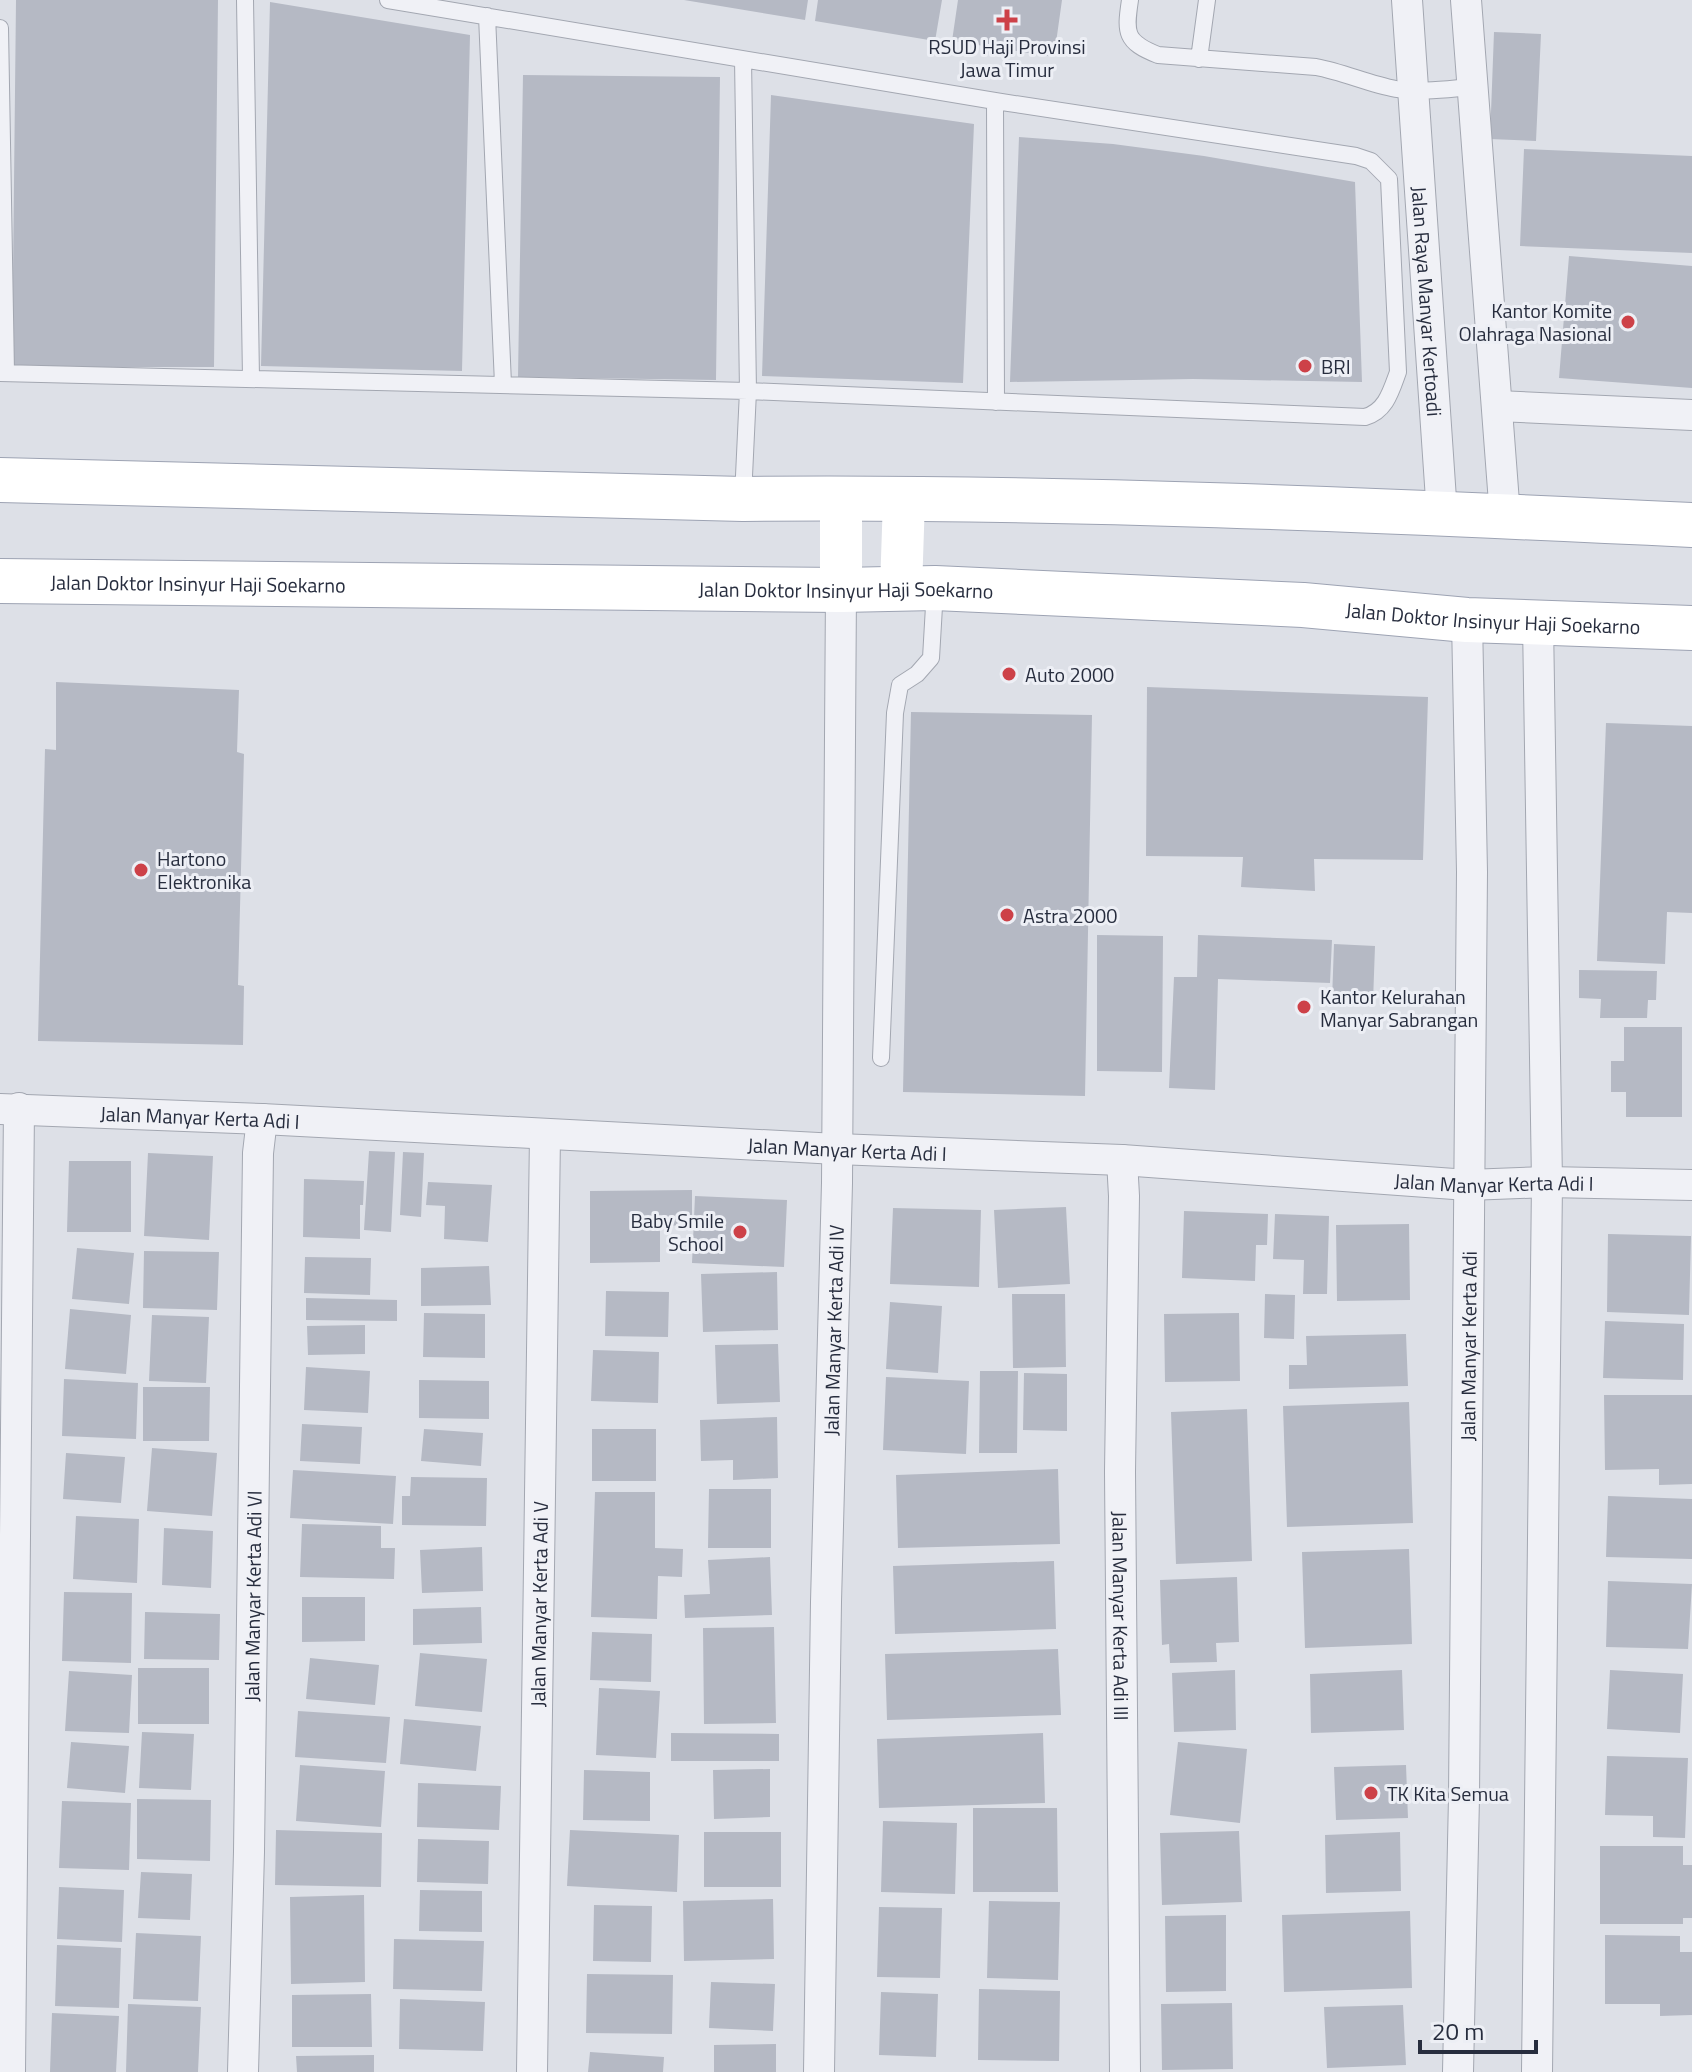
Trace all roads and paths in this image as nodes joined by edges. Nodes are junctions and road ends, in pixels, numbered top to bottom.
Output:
1 (245, 0) edge
2 (388, 0) edge
3 (1130, 0) edge
4 (1207, 0) edge
5 (1407, 0) edge
6 (1466, 0) edge
7 (487, 16) junction
8 (0, 28) edge
9 (743, 59) junction
10 (1199, 59) junction
11 (1465, 88) junction
12 (1425, 90) junction
13 (995, 101) junction
14 (3, 373) edge
15 (251, 378) junction
16 (503, 384) junction
17 (748, 391) junction
18 (996, 402) junction
19 (1497, 406) junction
20 (1692, 415) edge
21 (0, 480) edge
22 (841, 498) junction
23 (743, 499) junction
24 (904, 499) junction
25 (1476, 516) junction
26 (1692, 525) edge
27 (0, 581) edge
28 (918, 588) junction
29 (841, 590) junction
30 (1502, 622) junction
31 (1692, 628) edge
32 (881, 1058) dead end
33 (10, 1109) edge
34 (262, 1119) junction
35 (545, 1135) junction
36 (837, 1149) junction
37 (1122, 1160) junction
38 (1541, 1183) junction
39 (1478, 1185) junction
40 (1692, 1185) edge
41 (10, 2072) edge
42 (243, 2072) edge
43 (532, 2072) edge
44 (819, 2072) edge
45 (1125, 2072) edge
46 (1458, 2072) edge
47 (1537, 2072) edge

1 - 15 lane
2 - 7 lane
3 - 10 lane
4 - 10 lane
5 - 12 street, Jalan Raya Manyar Kertoadi
6 - 11 street
7 - 9 lane
7 - 16 lane
8 - 14 lane
9 - 13 lane
9 - 17 lane
10 - 12 lane
11 - 12 lane
11 - 19 street
12 - 25 street, Jalan Raya Manyar Kertoadi
13 - 18 lane
13 - 18 lane
14 - 15 lane
15 - 16 lane
16 - 17 lane
17 - 18 lane
17 - 23 lane
19 - 20 street
19 - 25 street
21 - 23 main road
22 - 23 main road
22 - 24 main road
22 - 29 main road
24 - 25 main road
24 - 28 main road
25 - 26 main road
27 - 29 main road, Jalan Doktor Insinyur Haji Soekarno
28 - 29 main road, Jalan Doktor Insinyur Haji Soekarno
28 - 30 main road, Jalan Doktor Insinyur Haji Soekarno
28 - 32 lane
29 - 36 street, Jalan Manyar Kerta Adi IV
30 - 31 main road, Jalan Doktor Insinyur Haji Soekarno
30 - 38 street
30 - 39 street, Jalan Manyar Kerta Adi
33 - 34 street, Jalan Manyar Kerta Adi I
33 - 41 street
34 - 35 street, Jalan Manyar Kerta Adi I
34 - 42 street, Jalan Manyar Kerta Adi VI
35 - 36 street, Jalan Manyar Kerta Adi I
35 - 43 street, Jalan Manyar Kerta Adi V
36 - 37 street, Jalan Manyar Kerta Adi I
36 - 44 street, Jalan Manyar Kerta Adi IV
37 - 39 street, Jalan Manyar Kerta Adi I
37 - 45 street, Jalan Manyar Kerta Adi III
38 - 39 street, Jalan Manyar Kerta Adi I
38 - 40 street, Jalan Manyar Kerta Adi I
38 - 47 street
39 - 46 street, Jalan Manyar Kerta Adi

